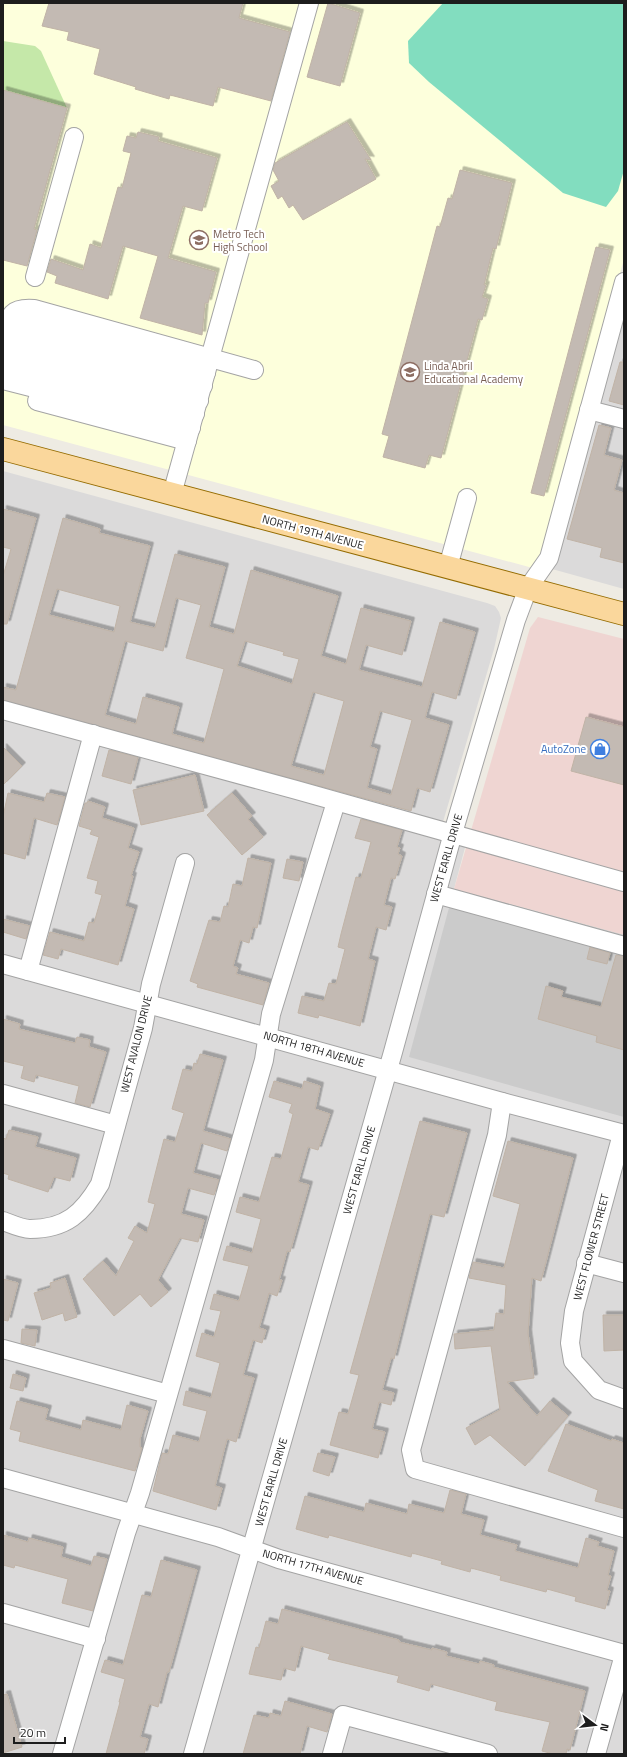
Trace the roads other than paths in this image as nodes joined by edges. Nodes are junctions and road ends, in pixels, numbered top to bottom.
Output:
1 (309, 3) edge
2 (74, 137) dead end
3 (35, 277) dead end
4 (624, 282) edge
5 (5, 335) edge
6 (3, 363) edge
7 (254, 370) dead end
8 (3, 380) edge
9 (3, 392) edge
10 (199, 400) junction
11 (589, 410) junction
12 (624, 419) edge
13 (3, 449) edge
14 (172, 494) junction
15 (467, 498) dead end
16 (448, 567) junction
17 (528, 588) junction
18 (624, 614) edge
19 (3, 710) edge
20 (93, 734) junction
21 (336, 802) junction
22 (453, 832) junction
23 (185, 863) dead end
24 (624, 882) edge
25 (436, 894) junction
26 (624, 946) edge
27 (3, 964) edge
28 (28, 971) junction
29 (147, 1003) junction
30 (268, 1036) junction
31 (388, 1070) junction
32 (3, 1094) edge
33 (502, 1102) junction
34 (116, 1125) junction
35 (623, 1134) edge
36 (3, 1222) edge
37 (586, 1263) junction
38 (624, 1273) edge
39 (3, 1350) edge
40 (168, 1394) junction
41 (624, 1399) edge
42 (3, 1478) edge
43 (133, 1514) junction
44 (624, 1528) edge
45 (251, 1549) junction
46 (3, 1613) edge
47 (96, 1639) junction
48 (624, 1654) edge
49 (62, 1754) edge
50 (193, 1754) edge
51 (332, 1754) edge
52 (488, 1754) edge
53 (596, 1754) edge

1 - 10 street
2 - 3 street
4 - 11 street, WEST EARLL DRIVE
5 - 10 street
5 - 10 street
6 - 10 street
7 - 10 street
8 - 10 street
9 - 10 street
10 - 14 street
11 - 12 street
11 - 17 street, WEST EARLL DRIVE
13 - 14 main road, NORTH 19TH AVENUE
14 - 16 main road, NORTH 19TH AVENUE
15 - 16 street
16 - 17 main road, NORTH 19TH AVENUE
17 - 18 main road, NORTH 19TH AVENUE
17 - 22 street, WEST EARLL DRIVE
19 - 20 street
20 - 21 street
20 - 28 street
21 - 22 street
21 - 30 street
22 - 24 street
22 - 25 street, WEST EARLL DRIVE
23 - 29 street, WEST AVALON DRIVE
25 - 26 street
25 - 31 street, WEST EARLL DRIVE
27 - 28 street, NORTH 18TH AVENUE
28 - 29 street, NORTH 18TH AVENUE
29 - 30 street, NORTH 18TH AVENUE
29 - 34 street, WEST AVALON DRIVE
30 - 31 street, NORTH 18TH AVENUE
30 - 40 street
31 - 33 street, NORTH 18TH AVENUE
31 - 45 street, WEST EARLL DRIVE
32 - 34 street
33 - 35 street, NORTH 18TH AVENUE
33 - 44 street
34 - 36 street, WEST AVALON DRIVE
35 - 37 street, WEST FLOWER STREET
37 - 38 street
37 - 41 street, WEST FLOWER STREET
39 - 40 street
40 - 43 street
42 - 43 street, NORTH 17TH AVENUE
43 - 45 street, NORTH 17TH AVENUE
43 - 47 street
45 - 48 street, NORTH 17TH AVENUE
45 - 50 street, WEST EARLL DRIVE
46 - 47 street
47 - 49 street
48 - 53 street
51 - 52 street

